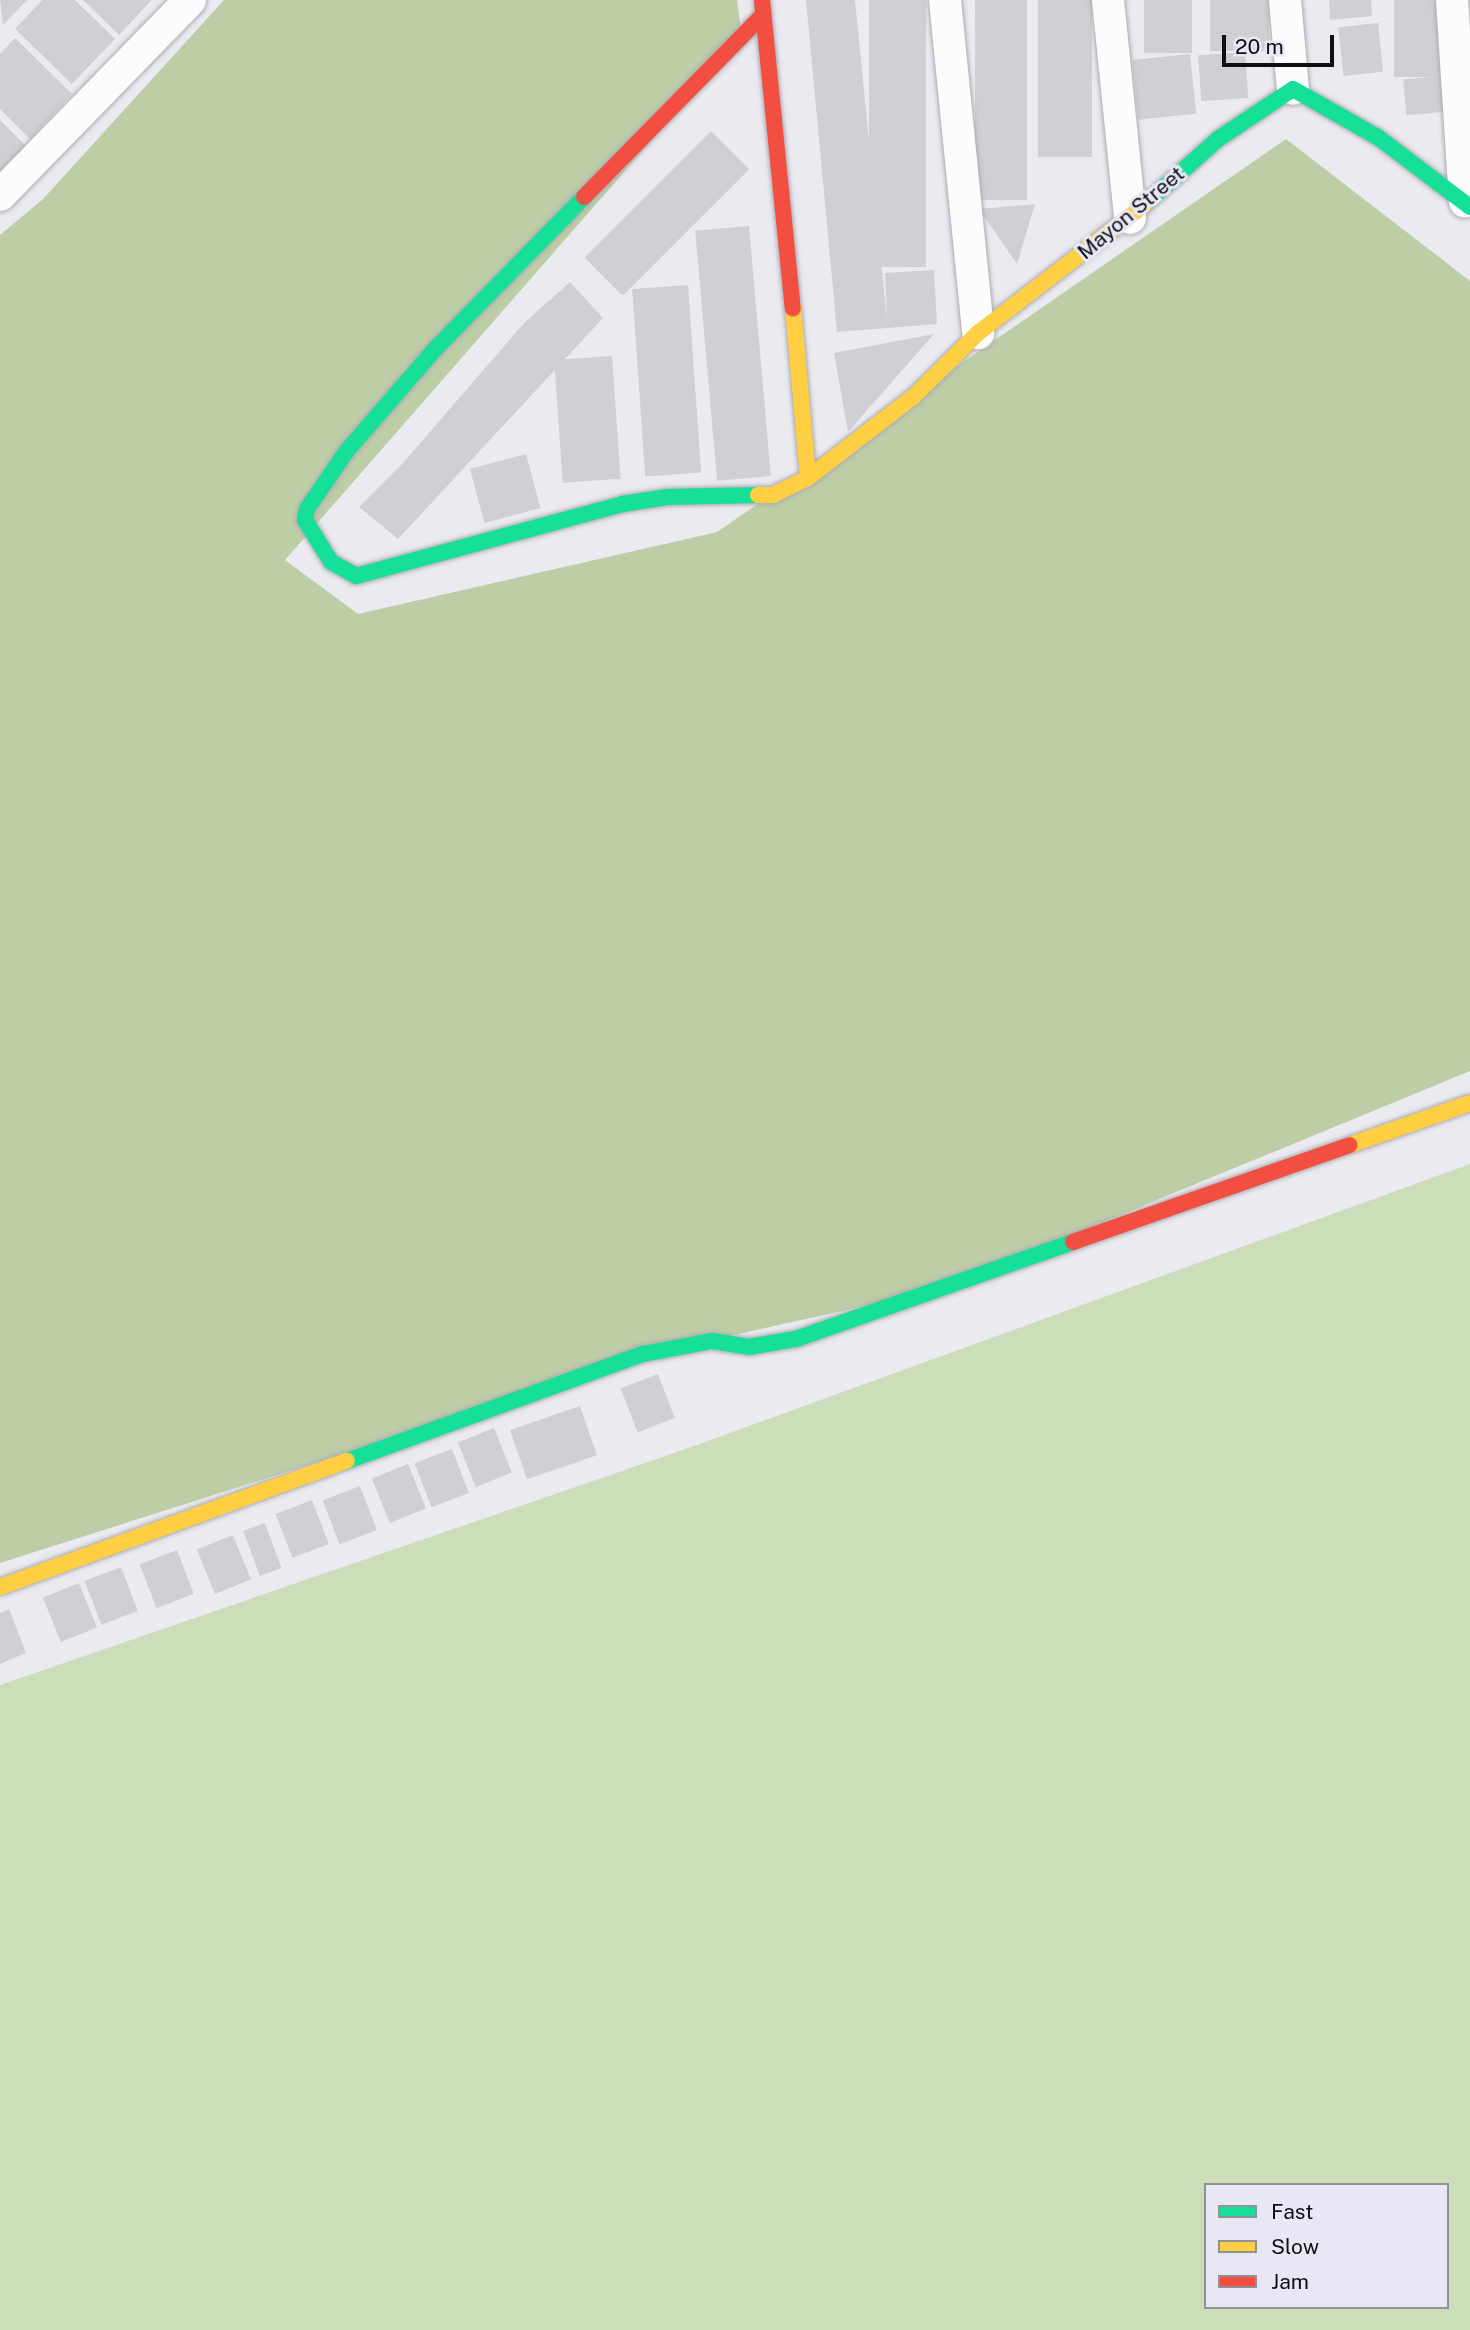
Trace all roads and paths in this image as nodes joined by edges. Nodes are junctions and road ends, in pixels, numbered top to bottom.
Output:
1 (190, 0) edge
2 (945, 0) edge
3 (1108, 0) edge
4 (1285, 0) edge
5 (1452, 0) edge
6 (763, 8) edge
7 (1293, 89) junction
8 (0, 195) edge
9 (1467, 204) edge
10 (1130, 218) junction
11 (978, 333) junction
12 (808, 478) junction
13 (1470, 1103) edge
14 (0, 1587) edge

1 - 8 street
2 - 11 street
3 - 10 street
4 - 7 street
5 - 9 street
6 - 12 street
6 - 12 street, Mayon Street
7 - 9 street
7 - 10 street, Mayon Street
10 - 11 street, Mayon Street
11 - 12 street, Mayon Street
13 - 14 street

